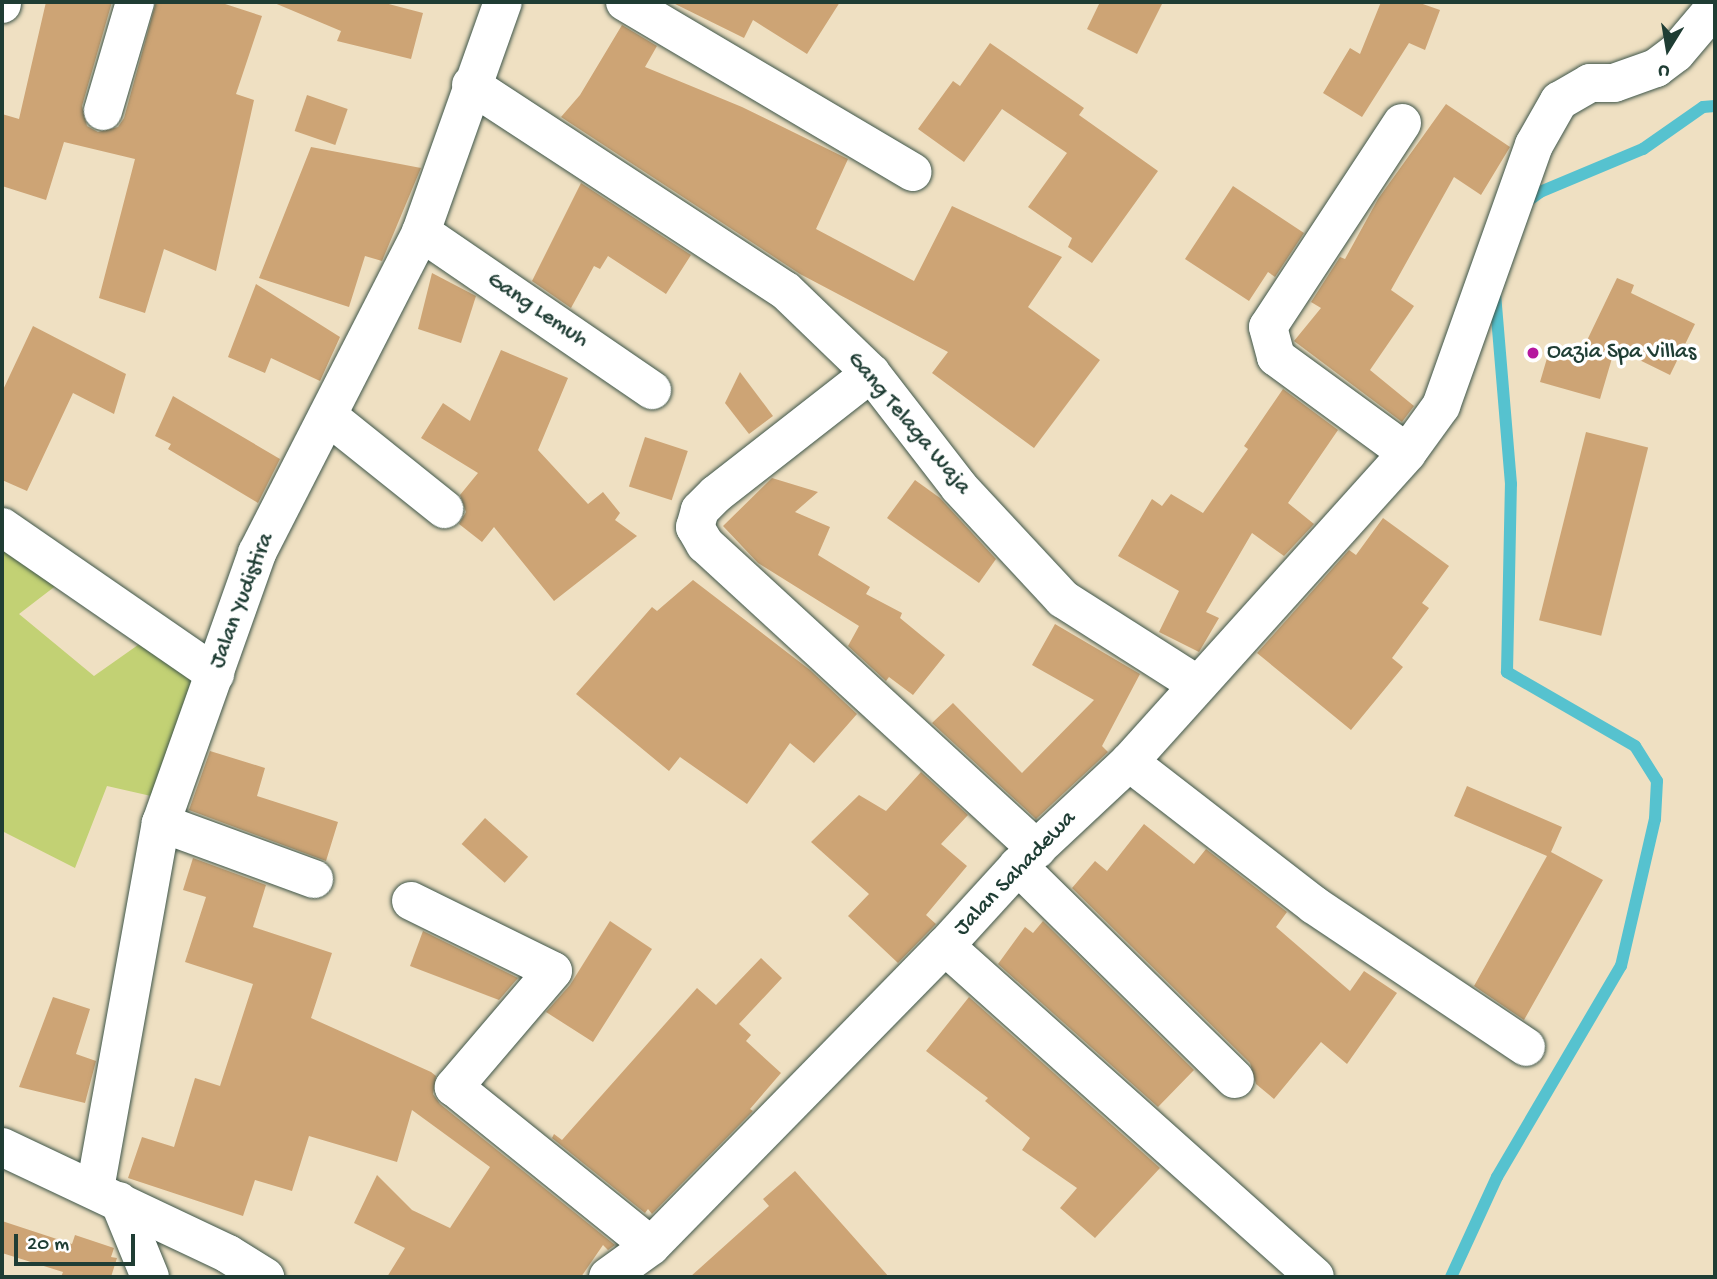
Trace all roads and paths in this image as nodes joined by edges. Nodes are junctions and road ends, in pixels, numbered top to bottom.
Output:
1 (135, 2) edge
2 (625, 2) edge
3 (499, 3) edge
4 (1715, 7) edge
5 (471, 85) junction
6 (103, 111) dead end
7 (1402, 123) dead end
8 (914, 172) dead end
9 (421, 232) junction
10 (871, 373) junction
11 (652, 390) dead end
12 (328, 416) junction
13 (1407, 453) junction
14 (444, 509) dead end
15 (2, 527) edge
16 (215, 674) junction
17 (1195, 683) junction
18 (1129, 762) junction
19 (161, 823) junction
20 (1028, 857) junction
21 (314, 879) dead end
22 (411, 901) dead end
23 (946, 946) junction
24 (1526, 1047) dead end
25 (1235, 1079) dead end
26 (2, 1147) edge
27 (107, 1195) junction
28 (651, 1246) junction
29 (150, 1277) edge
30 (265, 1277) edge
31 (608, 1277) edge
32 (1315, 1277) edge

1 - 6 street
2 - 8 street
3 - 5 street, Jalan Yudistira
4 - 13 street, Jalan Sahadewa
5 - 9 street, Jalan Yudistira
5 - 10 street, Gang Telaga Waja
7 - 13 street
9 - 11 street, Gang Lemuh
9 - 12 street, Jalan Yudistira
10 - 17 street, Gang Telaga Waja
10 - 20 street
12 - 14 street
12 - 16 street, Jalan Yudistira
13 - 17 street, Jalan Sahadewa
15 - 16 street
16 - 19 street, Jalan Yudistira
17 - 18 street, Jalan Sahadewa
18 - 20 street, Jalan Sahadewa
18 - 24 street
19 - 21 street
19 - 27 street, Jalan Yudistira
20 - 23 street, Jalan Sahadewa
20 - 25 street
22 - 28 street
23 - 28 street, Jalan Sahadewa
23 - 32 street
26 - 27 street
27 - 29 street
27 - 30 street
28 - 31 street, Jalan Sahadewa

